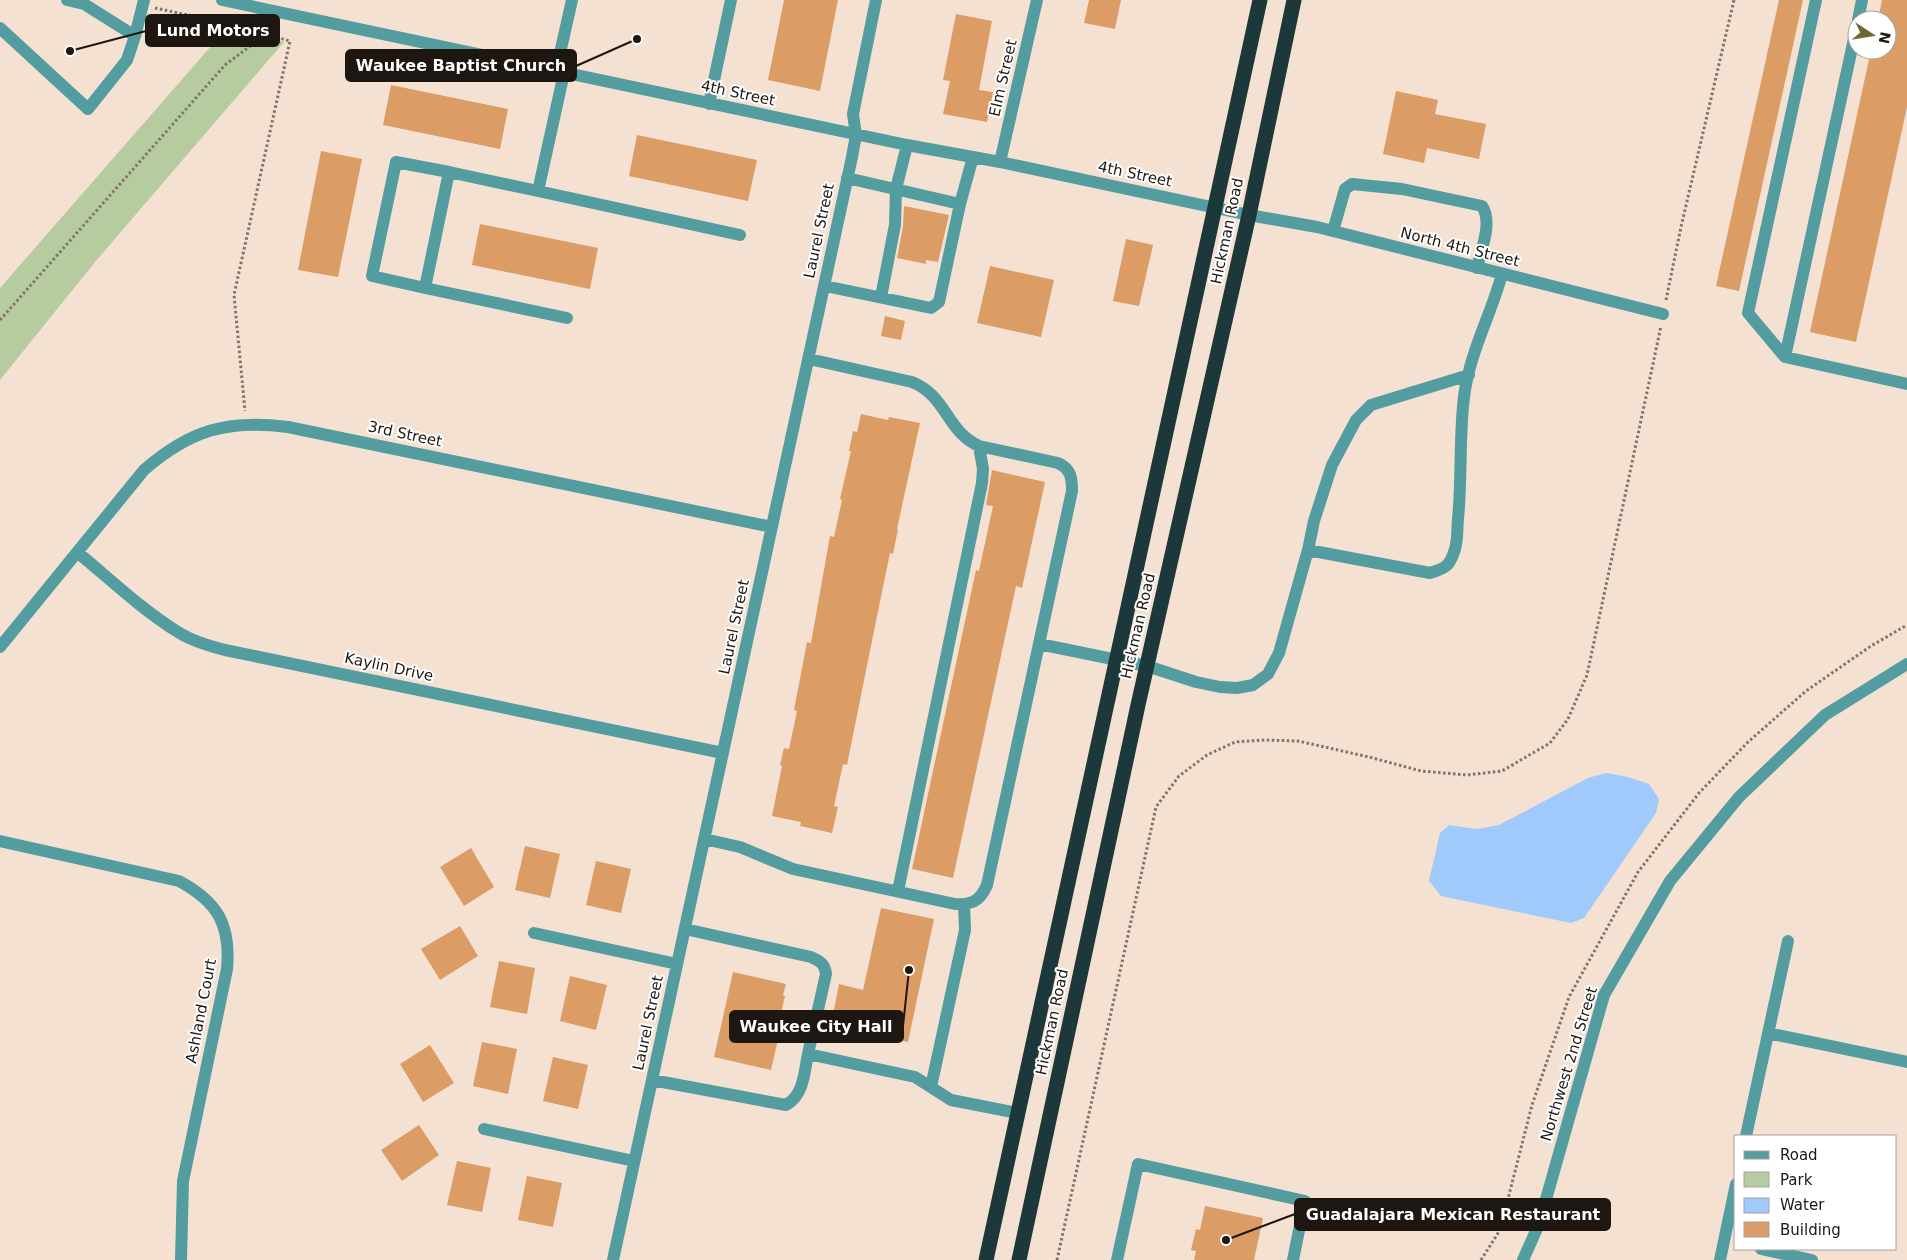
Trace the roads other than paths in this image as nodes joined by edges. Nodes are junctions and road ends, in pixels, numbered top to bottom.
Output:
1 (66, 0) edge
2 (144, 0) edge
3 (222, 0) edge
4 (572, 0) edge
5 (731, 0) edge
6 (876, 0) edge
7 (1037, 0) edge
8 (1260, 0) edge
9 (1294, 0) edge
10 (1816, 0) edge
11 (0, 28) edge
12 (135, 36) junction
13 (1849, 60) edge
14 (560, 72) junction
15 (709, 104) junction
16 (856, 135) junction
17 (907, 145) junction
18 (973, 158) junction
19 (1000, 162) junction
20 (449, 172) junction
21 (847, 178) junction
22 (896, 189) junction
23 (538, 191) junction
24 (960, 204) junction
25 (1216, 207) junction
26 (1248, 215) junction
27 (1333, 231) junction
28 (740, 235) dead end
29 (1477, 268) junction
30 (1502, 274) junction
31 (825, 286) junction
32 (425, 288) junction
33 (881, 297) junction
34 (1663, 314) road end
35 (567, 318) dead end
36 (1785, 357) junction
37 (809, 359) junction
38 (1469, 375) junction
39 (1907, 384) edge
40 (979, 446) junction
41 (772, 527) junction
42 (1308, 550) junction
43 (77, 552) junction
44 (1039, 644) junction
45 (0, 647) edge
46 (1117, 661) junction
47 (1907, 664) edge
48 (1147, 666) junction
49 (723, 753) junction
50 (704, 839) junction
51 (0, 841) edge
52 (898, 891) junction
53 (964, 904) junction
54 (685, 929) junction
55 (534, 933) dead end
56 (1788, 941) dead end
57 (677, 964) junction
58 (1768, 1033) junction
59 (808, 1054) junction
60 (1907, 1062) edge
61 (652, 1080) junction
62 (930, 1087) junction
63 (1018, 1113) junction
64 (484, 1129) dead end
65 (1746, 1135) edge
66 (634, 1161) junction
67 (1734, 1203) edge
68 (1730, 1242) edge
69 (1766, 1250) edge
70 (181, 1260) edge
71 (613, 1260) edge
72 (986, 1260) edge
73 (1019, 1260) edge
74 (1117, 1260) edge
75 (1293, 1260) edge
76 (1523, 1260) edge
77 (1720, 1260) edge
78 (1812, 1260) edge

1 - 12 street
2 - 12 street
3 - 14 street, 4th Street
4 - 14 street
5 - 15 street
6 - 16 street, Laurel Street
7 - 19 street, Elm Street
8 - 25 highway, Hickman Road
9 - 26 highway, Hickman Road
10 - 36 street
11 - 12 street
13 - 36 street
14 - 15 street, 4th Street
14 - 23 street
15 - 16 street, 4th Street
16 - 17 street, 4th Street
16 - 21 street, Laurel Street
17 - 18 street, 4th Street
17 - 22 street
18 - 19 street, 4th Street
18 - 24 street
19 - 25 street, 4th Street
20 - 23 street
20 - 32 street
20 - 32 street
21 - 22 street
21 - 31 street, Laurel Street
22 - 24 street
22 - 33 street
23 - 28 street
24 - 33 street
25 - 26 street, 4th Street
25 - 46 highway, Hickman Road
26 - 27 street, North 4th Street
26 - 48 highway, Hickman Road
27 - 29 street, North 4th Street
27 - 29 street
29 - 30 street, North 4th Street
30 - 34 street, North 4th Street
30 - 38 street
31 - 33 street
31 - 37 street, Laurel Street
32 - 35 street
36 - 39 street
37 - 40 street
37 - 41 street, Laurel Street
38 - 42 street
38 - 42 street
40 - 44 street
40 - 52 street
41 - 43 street, 3rd Street
41 - 49 street, Laurel Street
42 - 48 street
43 - 45 street, 3rd Street
43 - 49 street, Kaylin Drive
44 - 46 street
44 - 53 street
46 - 48 street
46 - 63 highway, Hickman Road
47 - 76 street, Northwest 2nd Street
48 - 73 highway, Hickman Road
49 - 50 street, Laurel Street
50 - 52 street
50 - 54 street, Laurel Street
51 - 70 street, Ashland Court
52 - 53 street
53 - 62 street
54 - 57 street, Laurel Street
54 - 59 street
55 - 57 street
56 - 58 street
57 - 61 street, Laurel Street
58 - 60 street
58 - 65 street
59 - 61 street
59 - 62 street
61 - 66 street, Laurel Street
62 - 63 street
63 - 72 highway, Hickman Road
64 - 66 street
66 - 71 street, Laurel Street
67 - 68 street
68 - 77 street
69 - 78 street
74 - 75 street

